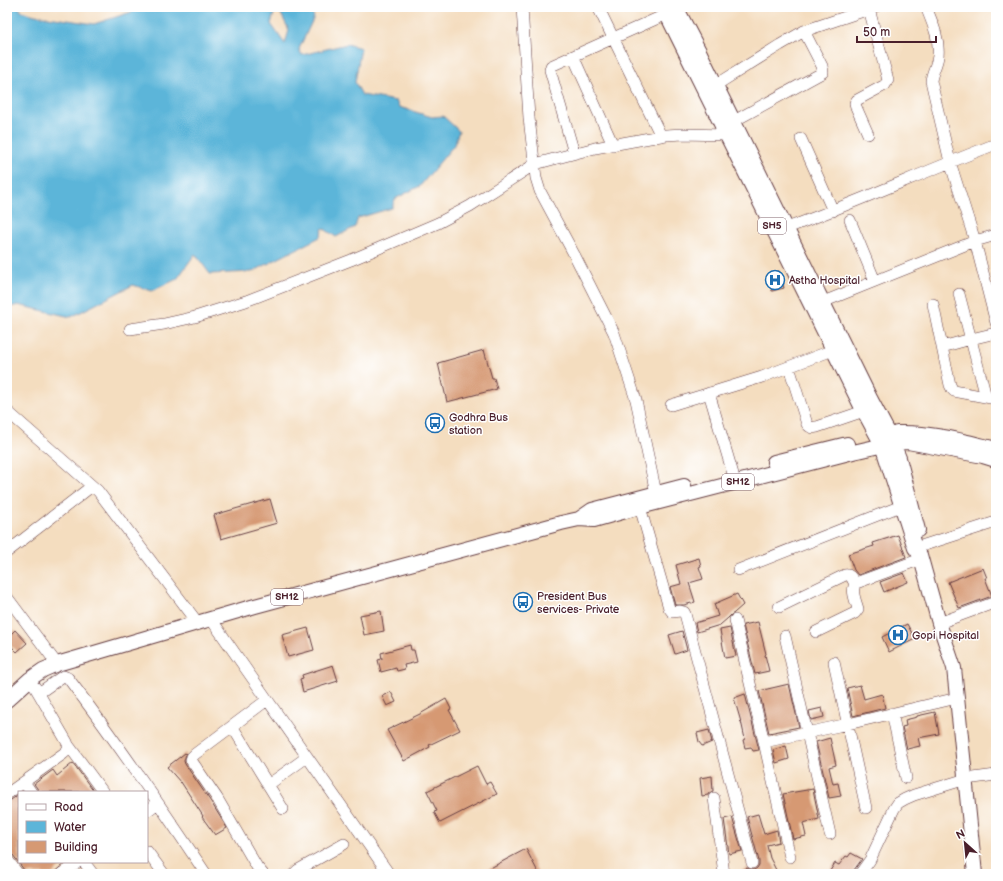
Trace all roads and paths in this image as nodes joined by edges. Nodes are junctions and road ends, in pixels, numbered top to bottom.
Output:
1 (522, 7) edge
2 (598, 7) edge
3 (926, 7) edge
4 (872, 8) edge
5 (669, 9) edge
6 (804, 31) junction
7 (613, 38) junction
8 (572, 56) junction
9 (716, 85) junction
10 (734, 121) junction
11 (868, 134) dead end
12 (727, 135) junction
13 (660, 136) junction
14 (801, 140) dead end
15 (996, 144) edge
16 (613, 145) junction
17 (574, 153) junction
18 (950, 162) junction
19 (534, 164) junction
20 (833, 211) junction
21 (850, 220) dead end
22 (787, 228) junction
23 (996, 235) edge
24 (975, 241) junction
25 (875, 281) junction
26 (959, 294) dead end
27 (823, 302) junction
28 (933, 304) dead end
29 (996, 323) edge
30 (130, 329) dead end
31 (996, 334) edge
32 (971, 339) junction
33 (942, 347) junction
34 (833, 350) junction
35 (789, 367) junction
36 (709, 393) junction
37 (991, 398) edge
38 (671, 406) dead end
39 (7, 411) edge
40 (864, 411) junction
41 (885, 440) junction
42 (996, 449) edge
43 (996, 460) edge
44 (733, 474) junction
45 (92, 486) junction
46 (656, 493) junction
47 (901, 506) junction
48 (640, 507) junction
49 (579, 519) junction
50 (996, 522) edge
51 (7, 552) edge
52 (920, 552) junction
53 (738, 570) dead end
54 (855, 584) junction
55 (7, 597) edge
56 (996, 602) edge
57 (779, 607) dead end
58 (735, 620) dead end
59 (204, 621) junction
60 (940, 623) junction
61 (816, 632) dead end
62 (785, 636) dead end
63 (834, 662) dead end
64 (57, 664) junction
65 (30, 679) junction
66 (38, 693) junction
67 (957, 698) junction
68 (7, 700) edge
69 (268, 700) junction
70 (892, 714) junction
71 (848, 724) junction
72 (232, 726) junction
73 (807, 732) junction
74 (764, 742) junction
75 (69, 746) junction
76 (307, 756) junction
77 (996, 775) edge
78 (906, 778) dead end
79 (966, 779) junction
80 (24, 782) junction
81 (268, 785) junction
82 (30, 791) edge
83 (102, 791) edge
84 (7, 794) edge
85 (714, 798) dead end
86 (158, 803) junction
87 (866, 808) dead end
88 (283, 809) dead end
89 (148, 811) edge
90 (830, 834) dead end
91 (344, 844) dead end
92 (148, 852) edge
93 (790, 857) dead end
94 (7, 859) edge
95 (77, 863) edge
96 (85, 863) edge
97 (752, 863) dead end
98 (18, 874) edge
99 (62, 874) edge
100 (93, 874) edge
101 (164, 874) edge
102 (206, 874) edge
103 (263, 874) edge
104 (294, 874) edge
105 (389, 874) edge
106 (724, 874) edge
107 (860, 874) edge
108 (975, 874) edge

1 - 19 street
2 - 7 street
3 - 18 street
4 - 6 street
4 - 11 street
5 - 7 street
5 - 9 main road, SH5
5 - 12 main road, SH5
6 - 9 street
6 - 10 street
7 - 8 street
7 - 13 street
8 - 16 street
8 - 17 street
9 - 10 main road, SH5
10 - 22 main road, SH5
12 - 13 street
12 - 34 main road, SH5
13 - 16 street
14 - 20 street
15 - 18 street
16 - 17 street
17 - 19 street
18 - 20 street
18 - 24 street
19 - 30 street
19 - 46 street
20 - 22 street
21 - 25 street
22 - 27 main road, SH5
23 - 24 street
24 - 25 street
24 - 29 street
25 - 27 street
26 - 32 street
27 - 41 main road, SH5
28 - 33 street
31 - 32 street
32 - 33 street
32 - 37 street
33 - 37 street
34 - 35 street
34 - 40 main road, SH5
35 - 36 street
35 - 40 street
36 - 38 street
36 - 44 street
39 - 45 street
40 - 41 main road, SH5
41 - 42 main road
41 - 43 main road
41 - 44 main road, SH12
41 - 47 main road
41 - 48 main road, SH12
41 - 52 main road
44 - 46 main road, SH12
45 - 51 street
45 - 59 street
46 - 49 main road, SH12
47 - 52 main road
47 - 53 street
48 - 49 main road, SH12
48 - 97 street
49 - 59 main road, SH12
50 - 52 street
52 - 54 street
52 - 60 main road
54 - 57 street
54 - 61 street
55 - 64 street
56 - 60 street
58 - 74 street
59 - 64 main road, SH12
59 - 69 street
60 - 67 main road
62 - 73 street
63 - 71 street
64 - 65 main road, SH12
65 - 66 street
65 - 68 main road, SH12
66 - 75 street
66 - 86 street
67 - 70 street
67 - 79 main road
69 - 72 street
69 - 76 street
70 - 71 street
70 - 78 street
71 - 73 street
71 - 87 street
72 - 81 street
72 - 103 street
73 - 74 street
73 - 90 street
74 - 93 street
75 - 80 street
75 - 83 street
76 - 81 street
76 - 105 street
77 - 79 street
79 - 107 street
79 - 108 main road
80 - 82 street
80 - 84 street
81 - 88 street
85 - 106 street
86 - 89 street
86 - 102 street
91 - 104 street
92 - 101 street
94 - 98 street
95 - 99 street
96 - 100 street

